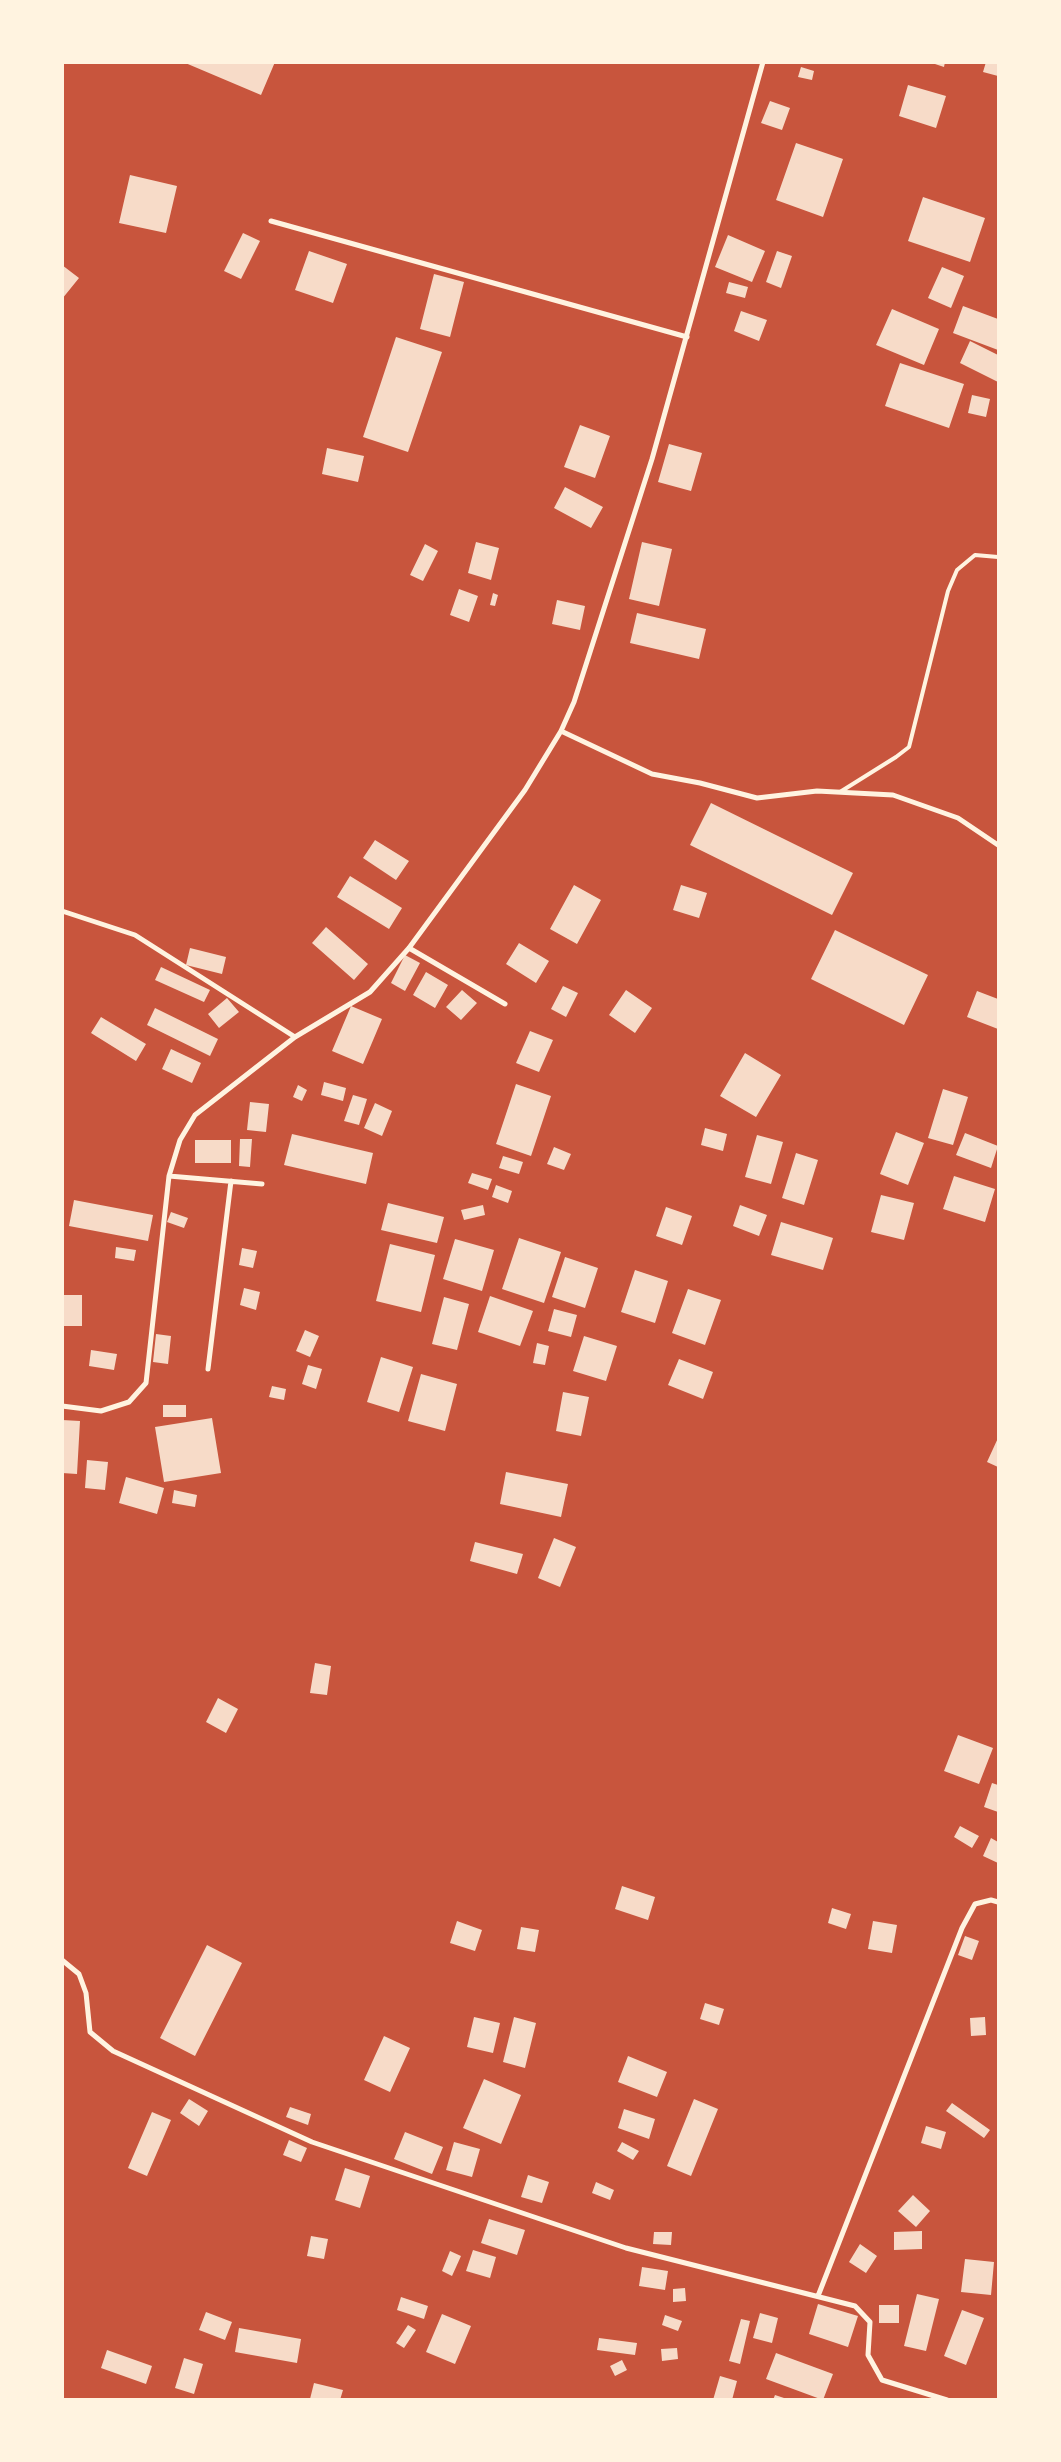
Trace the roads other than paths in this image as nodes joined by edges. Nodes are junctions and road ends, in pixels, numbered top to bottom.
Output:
1 (764, 62) edge
2 (271, 221) dead end
3 (687, 337) junction
4 (998, 557) edge
5 (561, 731) junction
6 (838, 793) junction
7 (998, 845) edge
8 (62, 911) edge
9 (409, 948) junction
10 (505, 1004) dead end
11 (295, 1036) junction
12 (168, 1176) junction
13 (231, 1181) junction
14 (262, 1184) dead end
15 (208, 1369) dead end
16 (62, 1406) edge
17 (998, 1902) edge
18 (62, 1960) edge
19 (818, 2296) junction
20 (947, 2400) edge

1 - 3 street
2 - 3 street
3 - 5 street
4 - 6 lane
5 - 6 street
5 - 9 street
6 - 7 street
8 - 11 street
9 - 10 street
9 - 11 street
11 - 12 street
12 - 13 street
12 - 16 street
13 - 14 street
13 - 15 street
17 - 19 street
18 - 19 street
19 - 20 street

